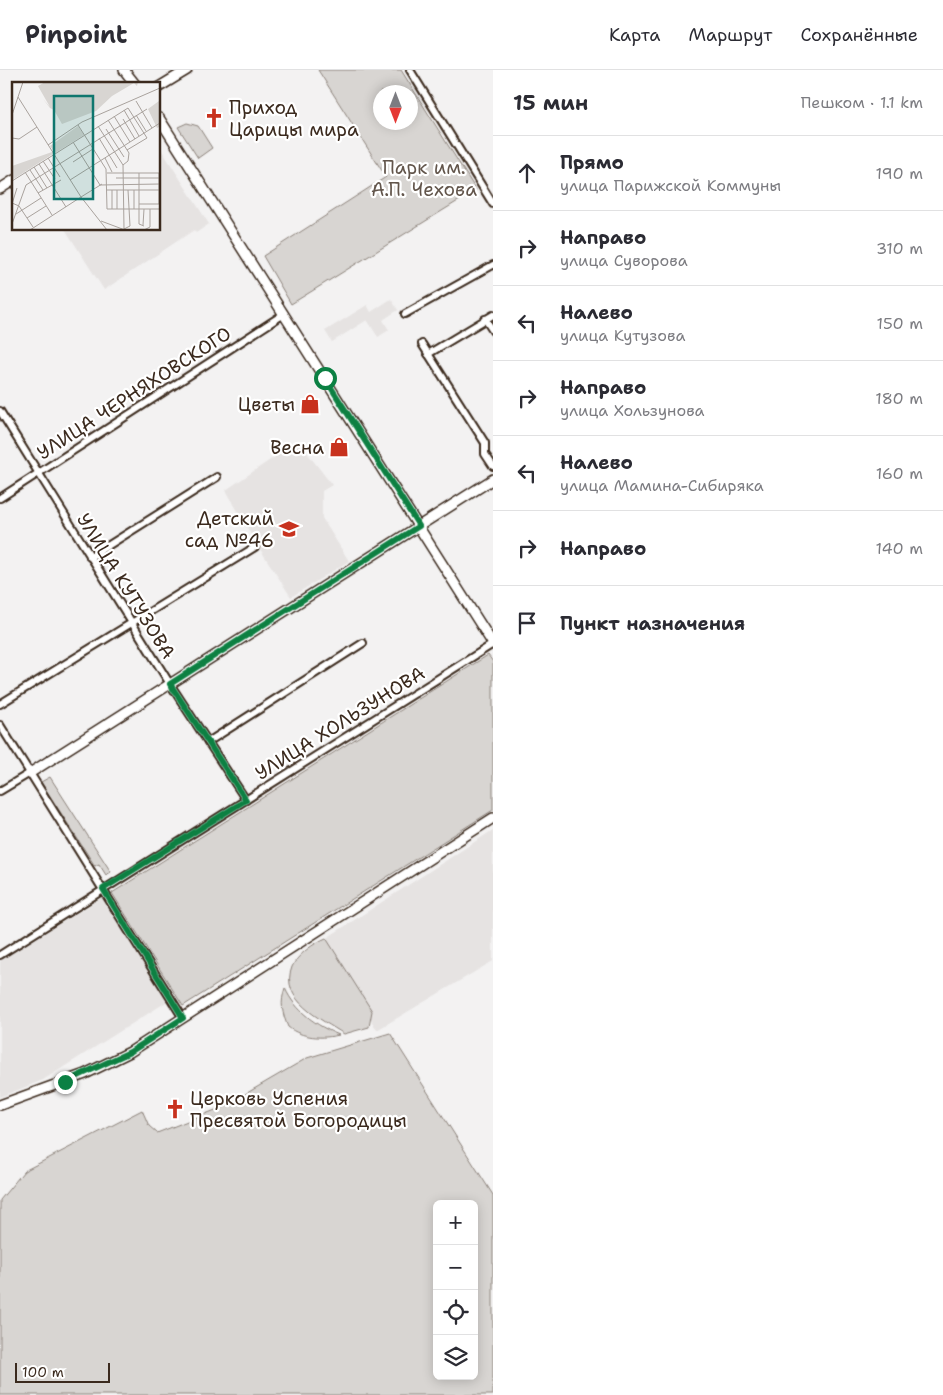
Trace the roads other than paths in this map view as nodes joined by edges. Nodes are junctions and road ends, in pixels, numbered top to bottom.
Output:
1 (124, 70) edge
2 (186, 70) edge
3 (410, 70) edge
4 (133, 82) edge
5 (160, 87) edge
6 (160, 120) edge
7 (12, 181) edge
8 (0, 189) edge
9 (493, 204) edge
10 (493, 265) edge
11 (284, 314) junction
12 (405, 314) dead end
13 (493, 315) edge
14 (485, 319) junction
15 (493, 332) edge
16 (422, 344) dead end
17 (428, 354) junction
18 (0, 411) edge
19 (493, 466) edge
20 (39, 473) junction
21 (217, 476) dead end
22 (493, 479) edge
23 (0, 498) edge
24 (419, 526) junction
25 (255, 547) dead end
26 (90, 557) junction
27 (132, 623) junction
28 (363, 643) dead end
29 (493, 644) edge
30 (170, 684) junction
31 (0, 704) edge
32 (0, 725) edge
33 (208, 742) junction
34 (30, 773) junction
35 (0, 791) edge
36 (246, 800) junction
37 (493, 818) edge
38 (103, 889) junction
39 (0, 955) edge
40 (183, 1018) junction
41 (0, 1105) edge

1 - 4 main road
2 - 5 main road
3 - 9 street
6 - 11 main road
7 - 8 main road
10 - 12 street
11 - 20 street, УЛИЦА ЧЕРНЯХОВСКОГО
11 - 24 main road
13 - 14 street
14 - 15 street
14 - 17 street
16 - 17 street
17 - 19 street
18 - 20 street, УЛИЦА КУТУЗОВА
20 - 23 street, УЛИЦА ЧЕРНЯХОВСКОГО
20 - 26 street, УЛИЦА КУТУЗОВА
21 - 26 street
22 - 24 main road
24 - 29 main road
24 - 30 main road
25 - 27 street
26 - 27 street, УЛИЦА КУТУЗОВА
27 - 30 street, УЛИЦА КУТУЗОВА
27 - 31 street
28 - 33 street
29 - 36 street, УЛИЦА ХОЛЬЗУНОВА
30 - 33 street, УЛИЦА КУТУЗОВА
30 - 34 main road
32 - 34 street
33 - 36 street, УЛИЦА КУТУЗОВА
34 - 35 street
34 - 38 street
36 - 38 street, УЛИЦА ХОЛЬЗУНОВА
37 - 40 main road
38 - 39 street, УЛИЦА ХОЛЬЗУНОВА
38 - 40 street
40 - 41 main road

